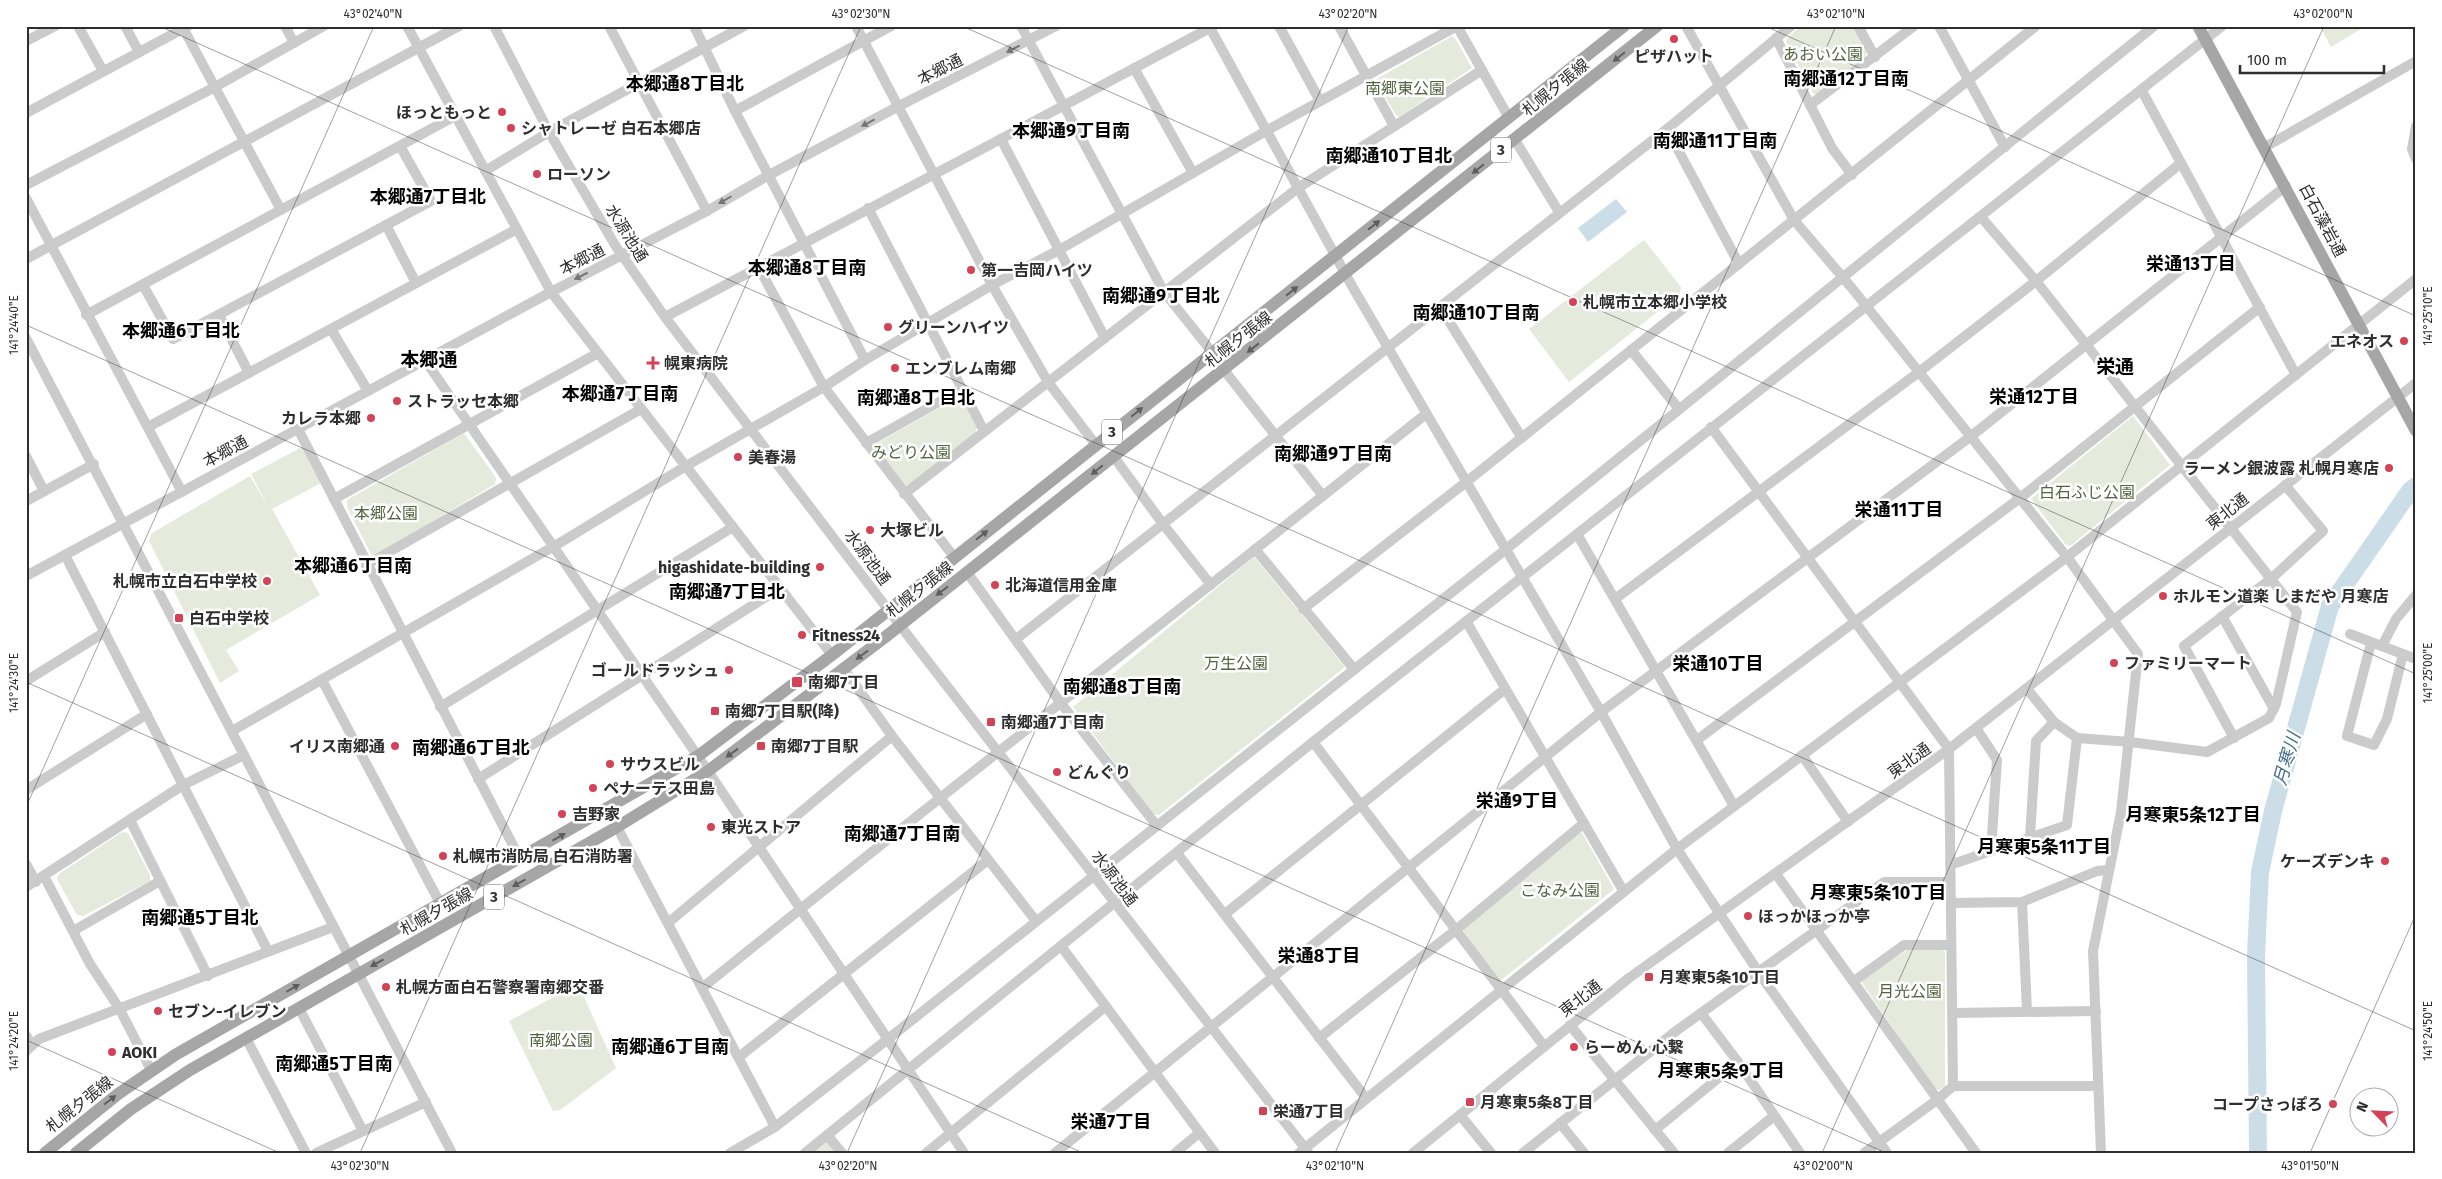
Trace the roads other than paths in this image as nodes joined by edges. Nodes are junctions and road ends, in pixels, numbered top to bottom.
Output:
1 (55, 26) edge
2 (78, 26) edge
3 (125, 26) edge
4 (285, 26) edge
5 (324, 26) edge
6 (407, 26) edge
7 (459, 26) edge
8 (494, 26) edge
9 (609, 26) edge
10 (694, 26) edge
11 (744, 26) edge
12 (856, 26) edge
13 (891, 26) edge
14 (1021, 26) edge
15 (1056, 26) edge
16 (1279, 26) edge
17 (1339, 26) edge
18 (1624, 26) edge
19 (1657, 26) edge
20 (1686, 26) edge
21 (1791, 26) edge
22 (1858, 26) edge
23 (1914, 26) edge
24 (1939, 26) edge
25 (2036, 26) edge
26 (2154, 26) edge
27 (2222, 26) edge
28 (185, 27) edge
29 (1210, 27) edge
30 (2203, 34) edge
31 (1776, 38) junction
32 (26, 41) edge
33 (1029, 41) junction
34 (863, 42) junction
35 (294, 43) junction
36 (706, 48) junction
37 (420, 49) junction
38 (139, 52) junction
39 (1875, 57) junction
40 (2416, 61) edge
41 (1134, 68) junction
42 (1482, 70) junction
43 (103, 71) junction
44 (1366, 76) junction
45 (1968, 80) junction
46 (640, 84) junction
47 (1719, 85) junction
48 (214, 87) junction
49 (2142, 91) junction
50 (1320, 101) junction
51 (1064, 104) junction
52 (1810, 105) junction
53 (897, 108) junction
54 (735, 110) junction
55 (26, 113) edge
56 (455, 116) junction
57 (1509, 118) junction
58 (1394, 126) junction
59 (2416, 126) edge
60 (1667, 129) junction
61 (1266, 131) junction
62 (549, 132) junction
63 (1001, 138) junction
64 (1515, 140) junction
65 (245, 143) junction
66 (400, 146) junction
67 (2005, 147) junction
68 (2265, 147) junction
69 (2416, 159) edge
70 (2182, 163) junction
71 (485, 172) junction
72 (1193, 173) junction
73 (933, 174) junction
74 (1852, 174) junction
75 (769, 175) junction
76 (26, 185) edge
77 (2286, 186) junction
78 (1298, 188) junction
79 (26, 198) edge
80 (868, 208) junction
81 (281, 210) junction
82 (707, 211) junction
83 (1559, 212) junction
84 (1123, 213) junction
85 (1981, 217) junction
86 (1794, 220) junction
87 (386, 225) junction
88 (517, 229) junction
89 (2222, 236) junction
90 (804, 243) junction
91 (51, 247) junction
92 (1059, 250) junction
93 (621, 255) junction
94 (1337, 256) junction
95 (26, 259) edge
96 (1739, 264) junction
97 (759, 268) junction
98 (1346, 274) junction
99 (1842, 277) junction
100 (2416, 279) edge
101 (2036, 281) junction
102 (416, 283) junction
103 (143, 285) junction
104 (992, 286) junction
105 (551, 292) junction
106 (1164, 292) junction
107 (1866, 305) junction
108 (1440, 307) junction
109 (2260, 308) junction
110 (86, 315) junction
111 (219, 315) junction
112 (665, 317) junction
113 (928, 323) junction
114 (2359, 324) junction
115 (332, 329) junction
116 (26, 338) edge
117 (1105, 338) junction
118 (2085, 344) junction
119 (1388, 348) junction
120 (1631, 350) junction
121 (1212, 352) junction
122 (598, 353) junction
123 (425, 360) junction
124 (865, 360) junction
125 (1224, 370) junction
126 (1919, 372) junction
127 (249, 373) junction
128 (2296, 375) junction
129 (1048, 382) junction
130 (2416, 383) edge
131 (824, 387) junction
132 (962, 389) junction
133 (368, 391) junction
134 (2398, 397) junction
135 (2136, 407) junction
136 (641, 409) junction
137 (1679, 409) junction
138 (1426, 414) junction
139 (470, 425) junction
140 (148, 427) junction
141 (1711, 427) junction
142 (298, 429) junction
143 (751, 429) junction
144 (984, 431) junction
145 (2416, 431) edge
146 (1276, 436) junction
147 (1970, 437) junction
148 (1522, 438) junction
149 (866, 443) junction
150 (1096, 445) junction
151 (26, 456) edge
152 (1114, 457) junction
153 (94, 464) junction
154 (2181, 465) junction
155 (686, 466) junction
156 (1465, 483) junction
157 (510, 485) junction
158 (2285, 485) junction
159 (44, 491) junction
160 (182, 492) junction
161 (1759, 492) junction
162 (904, 494) junction
163 (1323, 496) junction
164 (2020, 498) junction
165 (334, 499) junction
166 (26, 501) edge
167 (125, 523) junction
168 (1162, 524) junction
169 (733, 527) junction
170 (2231, 528) junction
171 (1577, 534) junction
172 (552, 547) junction
173 (1255, 549) junction
174 (65, 555) junction
175 (1508, 555) junction
176 (2067, 557) junction
177 (954, 558) junction
178 (1807, 558) junction
179 (366, 565) junction
180 (967, 572) junction
181 (26, 576) edge
182 (1520, 576) junction
183 (2272, 578) junction
184 (1211, 585) junction
185 (780, 588) junction
186 (2416, 595) edge
187 (1615, 600) junction
188 (888, 608) junction
189 (1303, 609) junction
190 (596, 610) junction
191 (2222, 616) junction
192 (2114, 618) junction
193 (1466, 621) junction
194 (1856, 621) junction
195 (900, 624) junction
196 (105, 632) junction
197 (402, 634) junction
198 (2350, 634) dead end
199 (1016, 639) junction
200 (2371, 643) junction
201 (2382, 646) junction
202 (2403, 654) junction
203 (832, 655) junction
204 (2416, 659) edge
205 (844, 669) junction
206 (1354, 669) junction
207 (1656, 671) junction
208 (642, 676) junction
209 (322, 680) junction
210 (26, 681) edge
211 (1900, 681) junction
212 (2027, 688) junction
213 (1505, 689) junction
214 (1060, 702) junction
215 (440, 707) junction
216 (2274, 709) junction
217 (1601, 712) junction
218 (146, 714) junction
219 (2054, 722) junction
220 (1976, 728) junction
221 (232, 732) junction
222 (892, 736) junction
223 (2077, 738) junction
224 (2234, 738) junction
225 (1698, 740) junction
226 (1313, 742) junction
227 (2130, 742) junction
228 (1949, 749) junction
229 (998, 752) junction
230 (244, 755) junction
231 (1802, 755) junction
232 (698, 756) junction
233 (1546, 757) junction
234 (708, 771) junction
235 (478, 779) junction
236 (183, 786) junction
237 (26, 790) edge
238 (939, 797) junction
239 (1361, 804) junction
240 (1734, 806) junction
241 (130, 820) junction
242 (1848, 822) junction
243 (1584, 823) junction
244 (1157, 826) junction
245 (617, 827) junction
246 (2030, 837) junction
247 (759, 846) junction
248 (1677, 849) junction
249 (1991, 851) junction
250 (1177, 853) junction
251 (520, 859) junction
252 (988, 860) junction
253 (26, 864) edge
254 (1408, 865) junction
255 (1950, 865) junction
256 (2108, 870) junction
257 (1776, 874) junction
258 (1095, 875) junction
259 (40, 879) junction
260 (160, 881) junction
261 (1950, 882) junction
262 (26, 888) edge
263 (1624, 892) junction
264 (1114, 901) junction
265 (1951, 902) junction
266 (2022, 902) junction
267 (441, 905) junction
268 (801, 908) junction
269 (1225, 914) junction
270 (1720, 914) junction
271 (1036, 921) junction
272 (668, 923) junction
273 (333, 927) junction
274 (1457, 929) junction
275 (73, 931) junction
276 (1818, 931) junction
277 (1951, 945) junction
278 (1061, 946) junction
279 (268, 951) junction
280 (350, 957) junction
281 (358, 973) junction
282 (1759, 973) junction
283 (846, 975) junction
284 (1273, 975) junction
285 (208, 976) junction
286 (1854, 981) junction
287 (702, 988) junction
288 (1501, 991) junction
289 (1105, 1007) junction
290 (118, 1008) junction
291 (299, 1008) junction
292 (2027, 1011) junction
293 (2096, 1011) junction
294 (1701, 1013) junction
295 (1952, 1013) junction
296 (1211, 1025) junction
297 (1570, 1025) junction
298 (26, 1035) edge
299 (246, 1038) junction
300 (1319, 1038) junction
301 (888, 1039) junction
302 (1544, 1046) junction
303 (29, 1048) edge
304 (739, 1057) junction
305 (1738, 1062) junction
306 (907, 1068) junction
307 (151, 1070) junction
308 (1153, 1072) junction
309 (1613, 1079) junction
310 (1953, 1086) junction
311 (2098, 1086) junction
312 (1366, 1098) junction
313 (1938, 1100) junction
314 (426, 1102) junction
315 (1460, 1115) junction
316 (1774, 1116) junction
317 (1560, 1123) junction
318 (775, 1127) junction
319 (1655, 1130) junction
320 (363, 1131) junction
321 (950, 1133) junction
322 (1199, 1133) junction
323 (827, 1135) junction
324 (1880, 1142) junction
325 (1304, 1151) edge
326 (45, 1153) edge
327 (76, 1153) edge
328 (306, 1153) edge
329 (316, 1153) edge
330 (452, 1153) edge
331 (730, 1153) edge
332 (805, 1153) edge
333 (842, 1153) edge
334 (926, 1153) edge
335 (964, 1153) edge
336 (1055, 1153) edge
337 (1175, 1153) edge
338 (1214, 1153) edge
339 (1413, 1153) edge
340 (1491, 1153) edge
341 (1523, 1153) edge
342 (1584, 1153) edge
343 (1674, 1153) edge
344 (1728, 1153) edge
345 (1800, 1153) edge
346 (1864, 1153) edge
347 (1887, 1153) edge
348 (1976, 1153) edge
349 (2100, 1153) edge

1 - 32 street
2 - 43 street
3 - 38 street
4 - 35 street
5 - 35 street
6 - 37 street
7 - 37 street
8 - 62 street, 水源池通
9 - 46 street
10 - 36 street
11 - 36 street
12 - 34 street
13 - 34 street
14 - 33 street
15 - 33 street, 本郷通
16 - 50 street
17 - 44 street
18 - 57 main road, 札幌夕張線 / 3
19 -> 64 main road, 札幌夕張線 / 3
20 - 47 street
21 - 31 street
22 - 39 street
23 - 39 street
24 - 45 street
25 - 45 street
26 - 67 street
27 - 30 street
28 - 38 street
28 - 48 street
29 - 41 street
29 - 61 street
30 - 49 street
30 - 68 main road, 白石藻岩通
31 - 47 street
31 - 52 street
33 - 51 street
33 -> 53 street, 本郷通
34 - 53 street
34 - 54 street
35 - 48 street
36 - 46 street
36 - 54 street
37 - 56 street
37 - 65 street
38 - 43 street
39 - 52 street
40 - 68 street
41 - 51 street
41 - 72 street
42 - 44 street
42 - 57 street
42 - 58 street
43 - 55 street
44 - 50 street
44 - 58 street
45 - 67 street
45 - 74 street
46 - 62 street
46 - 82 street
47 - 60 street
47 - 86 street
48 - 65 street
48 - 76 street
49 - 70 street
49 - 85 street
50 - 61 street
51 - 63 street
51 - 84 street
52 - 74 street
53 - 73 street
53 -> 75 street, 本郷通
54 - 75 street
56 - 66 street
56 - 71 street
94 -> 57 main road, 札幌夕張線 / 3
58 - 78 street
59 - 69 street
60 - 83 street
60 - 96 street
61 - 72 street
61 - 78 street
62 - 71 street
62 - 93 street, 水源池通
63 - 73 street
63 - 92 street
64 - 83 street
64 -> 98 main road, 札幌夕張線 / 3
65 - 81 street
65 - 91 street
66 - 81 street
66 - 87 street
67 - 99 street
68 - 77 main road, 白石藻岩通
70 - 89 street
70 - 101 street
71 - 88 street
72 - 84 street
73 - 80 street
73 - 104 street
74 - 86 street
75 -> 82 street, 本郷通
75 - 90 street
77 - 89 street
77 - 114 main road, 白石藻岩通
78 - 94 street
78 - 106 street
79 - 91 street
80 - 90 street
80 - 113 street
81 - 103 street
82 - 93 street, 本郷通
83 - 108 street
84 - 92 street
84 - 106 street
85 - 101 street
85 - 107 street
86 - 96 street
86 - 99 street
87 - 102 street
87 - 111 street
88 - 102 street
88 - 105 street
89 - 109 street
89 - 118 street
90 - 97 street
90 - 124 street
91 - 95 street
91 - 110 street
92 - 104 street
92 - 117 street
93 -> 105 street, 本郷通
93 - 112 street, 水源池通
94 - 98 street
121 -> 94 main road, 札幌夕張線 / 3
96 - 120 street
97 - 112 street
97 - 131 street
98 - 119 street
98 -> 125 main road, 札幌夕張線 / 3
99 - 107 street
99 - 137 street
100 - 114 street
101 - 118 street
101 - 126 street
102 - 115 street
103 - 110 street
103 - 111 street
104 - 113 street
104 - 129 street
105 - 122 street
105 - 123 street, 本郷通
106 - 117 street
106 - 121 street
107 - 126 street
107 - 141 street
108 - 119 street
108 - 148 street
109 - 128 street
109 - 135 street
110 - 140 street
111 - 127 street
112 - 143 street, 水源池通
113 - 124 street
113 - 132 street
114 - 128 street
114 - 134 main road, 白石藻岩通
115 - 127 street
115 - 133 street
116 - 153 street
117 - 129 street
118 - 135 street
118 - 147 street
119 - 138 street
119 - 146 street
120 - 137 street
120 - 148 street
150 -> 121 main road, 札幌夕張線 / 3
122 - 136 street
122 - 139 street
123 - 133 street, 本郷通
123 - 139 street
124 - 131 street
125 - 146 street
125 - 152 main road, 札幌夕張線 / 3
126 - 147 street
126 - 161 street
127 - 140 street
128 - 154 street
129 - 144 street
129 - 150 street
130 - 134 street, 東北通
131 - 143 street
131 - 149 street
132 - 144 street
132 - 149 street
133 - 142 street, 本郷通
134 - 145 main road, 白石藻岩通
134 - 158 street, 東北通
135 - 154 street
135 - 164 street
136 - 155 street
136 - 157 street
137 - 175 street
138 - 156 street
138 - 163 street
139 - 157 street
139 - 165 street
140 - 160 street
141 - 161 street
141 - 171 street
142 - 160 street, 本郷通
142 - 165 street
143 - 155 street
143 - 188 street, 水源池通
144 - 162 street
146 - 163 street
146 - 168 street
147 - 164 street
147 - 178 street
148 - 156 street
149 - 162 street
177 -> 150 main road, 札幌夕張線 / 3
151 - 159 street
152 - 168 street
152 -> 180 main road, 札幌夕張線 / 3
153 - 159 street
153 - 167 street
154 - 170 street
154 - 176 street
155 - 169 street
155 - 172 street
156 - 175 street
156 - 189 street
157 - 172 street
157 - 179 street
158 - 170 street, 東北通
158 - 183 street
159 - 166 street
160 - 167 street, 本郷通
161 - 178 street
161 - 187 street
162 - 177 street
163 - 173 street
164 - 176 street
164 - 194 street
165 - 179 street
167 - 174 street, 本郷通
167 - 221 street
168 - 184 street
168 - 199 street
169 - 185 street
169 - 190 street
170 - 183 street
170 - 192 street, 東北通
171 - 182 street
171 - 187 street
172 - 190 street
172 - 197 street
173 - 184 street
173 - 189 street
174 - 181 street, 本郷通
174 - 196 street
175 - 182 street
175 - 206 street
176 - 192 street
176 - 211 street
177 - 188 main road, 札幌夕張線 / 3
178 - 194 street
178 - 207 street
179 - 197 street
180 -> 195 main road, 札幌夕張線 / 3
180 - 199 street
182 - 193 street
182 - 217 street
183 - 191 street
183 - 216 street
184 - 214 street
185 - 203 street
185 - 208 street
186 - 201 street
187 - 207 street
188 - 195 street, 水源池通
188 - 203 main road, 札幌夕張線 / 3
189 - 206 street
190 - 208 street
190 - 215 street
191 - 216 street
191 - 224 street
192 - 212 street, 東北通
192 - 227 street
193 - 213 street
193 - 226 street
194 - 211 street
194 - 225 street
195 -> 205 main road, 札幌夕張線 / 3
195 - 229 street, 水源池通
196 - 210 street
196 - 218 street
197 - 209 street
197 - 215 street
198 - 200 street
199 - 214 street
200 - 201 street
200 - 202 street
201 - 202 street
202 - 204 street
203 - 232 main road, 札幌夕張線 / 3
205 - 222 street
205 -> 234 main road, 札幌夕張線 / 3
206 - 244 street
207 - 217 street
207 - 225 street
208 - 232 street
208 - 235 street
209 - 221 street
209 - 267 street
211 - 228 street
211 - 231 street
212 - 219 street
212 - 220 street, 東北通
213 - 233 street
213 - 239 street
214 - 229 street
214 - 244 street
215 - 235 street
216 - 224 street
217 - 233 street
217 - 248 street
218 - 236 street
218 - 237 street
219 - 223 street
219 - 246 street
220 - 228 street, 東北通
220 - 249 street
221 - 230 street
222 - 238 street
222 - 247 street
223 - 227 street
223 - 246 street
224 - 227 street
225 - 240 street
226 - 239 street
226 - 250 street
227 - 256 street
228 - 242 street, 東北通
228 - 255 street
229 - 238 street
229 - 258 street, 水源池通
230 - 236 street
230 - 273 street
231 - 240 street
231 - 242 street
232 - 234 street
251 -> 232 main road, 札幌夕張線 / 3
233 - 243 street
233 - 254 street
234 - 245 main road, 札幌夕張線 / 3
234 - 247 street
235 - 251 street
236 - 241 street
236 - 279 street
238 - 252 street
238 - 268 street
239 - 254 street
239 - 269 street
240 - 248 street
241 - 259 street
241 - 260 street
242 - 257 street, 東北通
243 - 263 street
243 - 274 street
244 - 258 street
245 - 272 street
245 -> 281 main road, 札幌夕張線 / 3
246 - 249 street
247 - 268 street
247 - 272 street
248 - 263 street
248 - 270 street
249 - 255 street
250 - 264 street
250 - 269 street
251 - 267 main road, 札幌夕張線 / 3
252 - 271 street
252 - 283 street
253 - 259 street
254 - 274 street
254 - 284 street
255 - 261 street
256 - 266 street
256 - 293 street
257 - 270 street, 東北通
257 - 276 street
258 - 264 street, 水源池通
258 - 271 street
259 - 262 street
259 - 275 street
260 - 275 street
260 - 285 street
261 - 265 street
261 - 276 street
263 - 288 street
264 - 278 street
264 - 296 street, 水源池通
265 - 266 street
265 - 277 street
266 - 292 street
267 - 280 main road, 札幌夕張線 / 3
268 - 283 street
268 - 287 street
269 - 284 street
270 - 282 street
270 - 297 street, 東北通
271 - 301 street
272 - 287 street
273 - 279 street
273 - 280 street
274 - 288 street
274 - 300 street
275 - 290 street
276 - 282 street
276 - 286 street
277 - 286 street
277 - 295 street
278 - 289 street
278 - 306 street
279 - 285 street
280 - 281 street
307 -> 280 main road, 札幌夕張線 / 3
281 - 291 main road, 札幌夕張線 / 3
281 - 314 street
282 - 294 street
282 - 324 street
283 - 301 street
283 - 304 street
284 - 296 street
284 - 300 street
285 - 290 street
286 - 313 street
287 - 304 street
288 - 302 street
288 - 312 street
289 - 308 street
289 - 321 street
290 - 303 street
290 - 307 street
291 - 299 main road, 札幌夕張線 / 3
291 - 320 street
292 - 293 street
292 - 295 street
293 - 311 street
294 - 305 street
294 - 309 street
295 - 310 street
296 - 308 street
296 - 325 street, 水源池通
297 - 302 street, 東北通
297 - 309 street
298 - 303 street
299 - 327 main road, 札幌夕張線 / 3
299 - 328 street
300 - 312 street
301 - 306 street
301 - 318 street
302 - 315 street, 東北通
304 - 318 street
305 - 316 street
305 - 319 street
306 - 321 street
306 - 323 street
326 -> 307 main road, 札幌夕張線 / 3
308 - 322 street
308 - 336 street
309 - 317 street
309 - 319 street
310 - 311 street
310 - 313 street
311 - 349 street
312 - 325 street
313 - 324 street
313 - 348 street
314 - 320 street
314 - 330 street
315 - 339 street, 東北通
315 - 340 street
316 - 344 street
316 - 345 street
317 - 341 street
317 - 342 street
318 - 331 street
319 - 343 street
320 - 329 street
321 - 334 street
321 - 335 street
322 - 337 street
322 - 338 street
323 - 332 street
323 - 333 street
324 - 346 street
324 - 347 street

